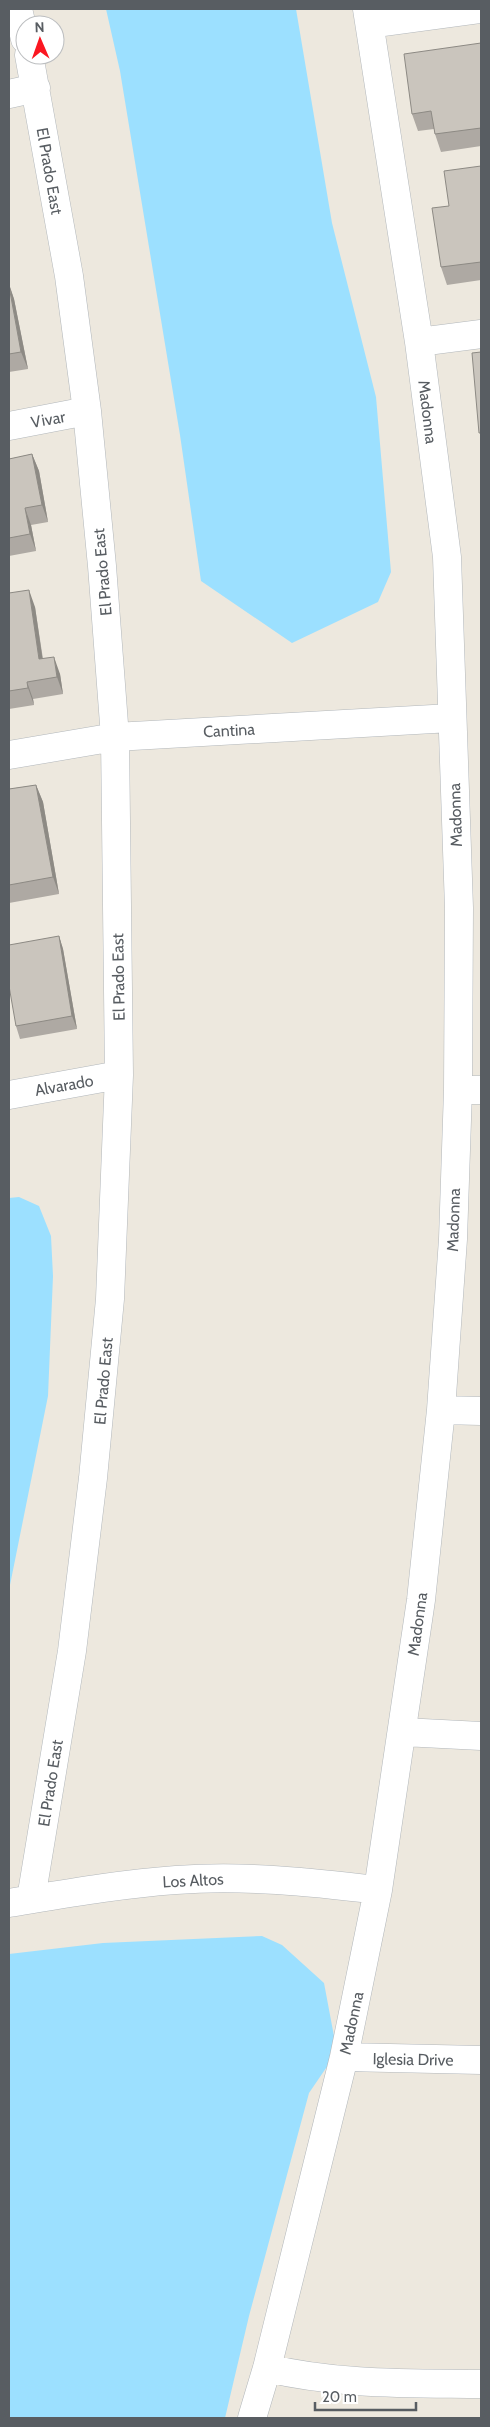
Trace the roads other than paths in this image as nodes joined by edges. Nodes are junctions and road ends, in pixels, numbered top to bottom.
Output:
1 (481, 9) edge
2 (368, 16) edge
3 (30, 65) edge
4 (36, 88) junction
5 (9, 94) edge
6 (481, 334) edge
7 (419, 342) junction
8 (87, 412) junction
9 (9, 426) edge
10 (451, 718) junction
11 (115, 737) junction
12 (9, 755) edge
13 (119, 1075) junction
14 (469, 1090) edge
15 (9, 1095) edge
16 (441, 1410) junction
17 (481, 1411) edge
18 (403, 1732) junction
19 (481, 1736) edge
20 (378, 1890) junction
21 (20, 1901) edge
22 (344, 2057) junction
23 (481, 2060) edge
24 (267, 2368) junction
25 (481, 2384) edge
26 (252, 2418) edge

1 - 2 street
2 - 7 street, Madonna
3 - 4 street, El Prado East
4 - 5 street
4 - 8 street, El Prado East
6 - 7 street
7 - 10 street, Madonna
8 - 9 street, Vivar
8 - 11 street, El Prado East
10 - 11 street, Cantina
10 - 14 street, Madonna
11 - 12 street, Cantina
11 - 13 street, El Prado East
13 - 15 street, Alvarado
13 - 21 street, El Prado East
14 - 16 street, Madonna
16 - 17 street
16 - 18 street, Madonna
18 - 19 street
18 - 20 street, Madonna
20 - 21 street, Los Altos
20 - 22 street, Madonna
22 - 23 street, Iglesia Drive
22 - 24 street, Madonna
24 - 25 street
24 - 26 street, Madonna

